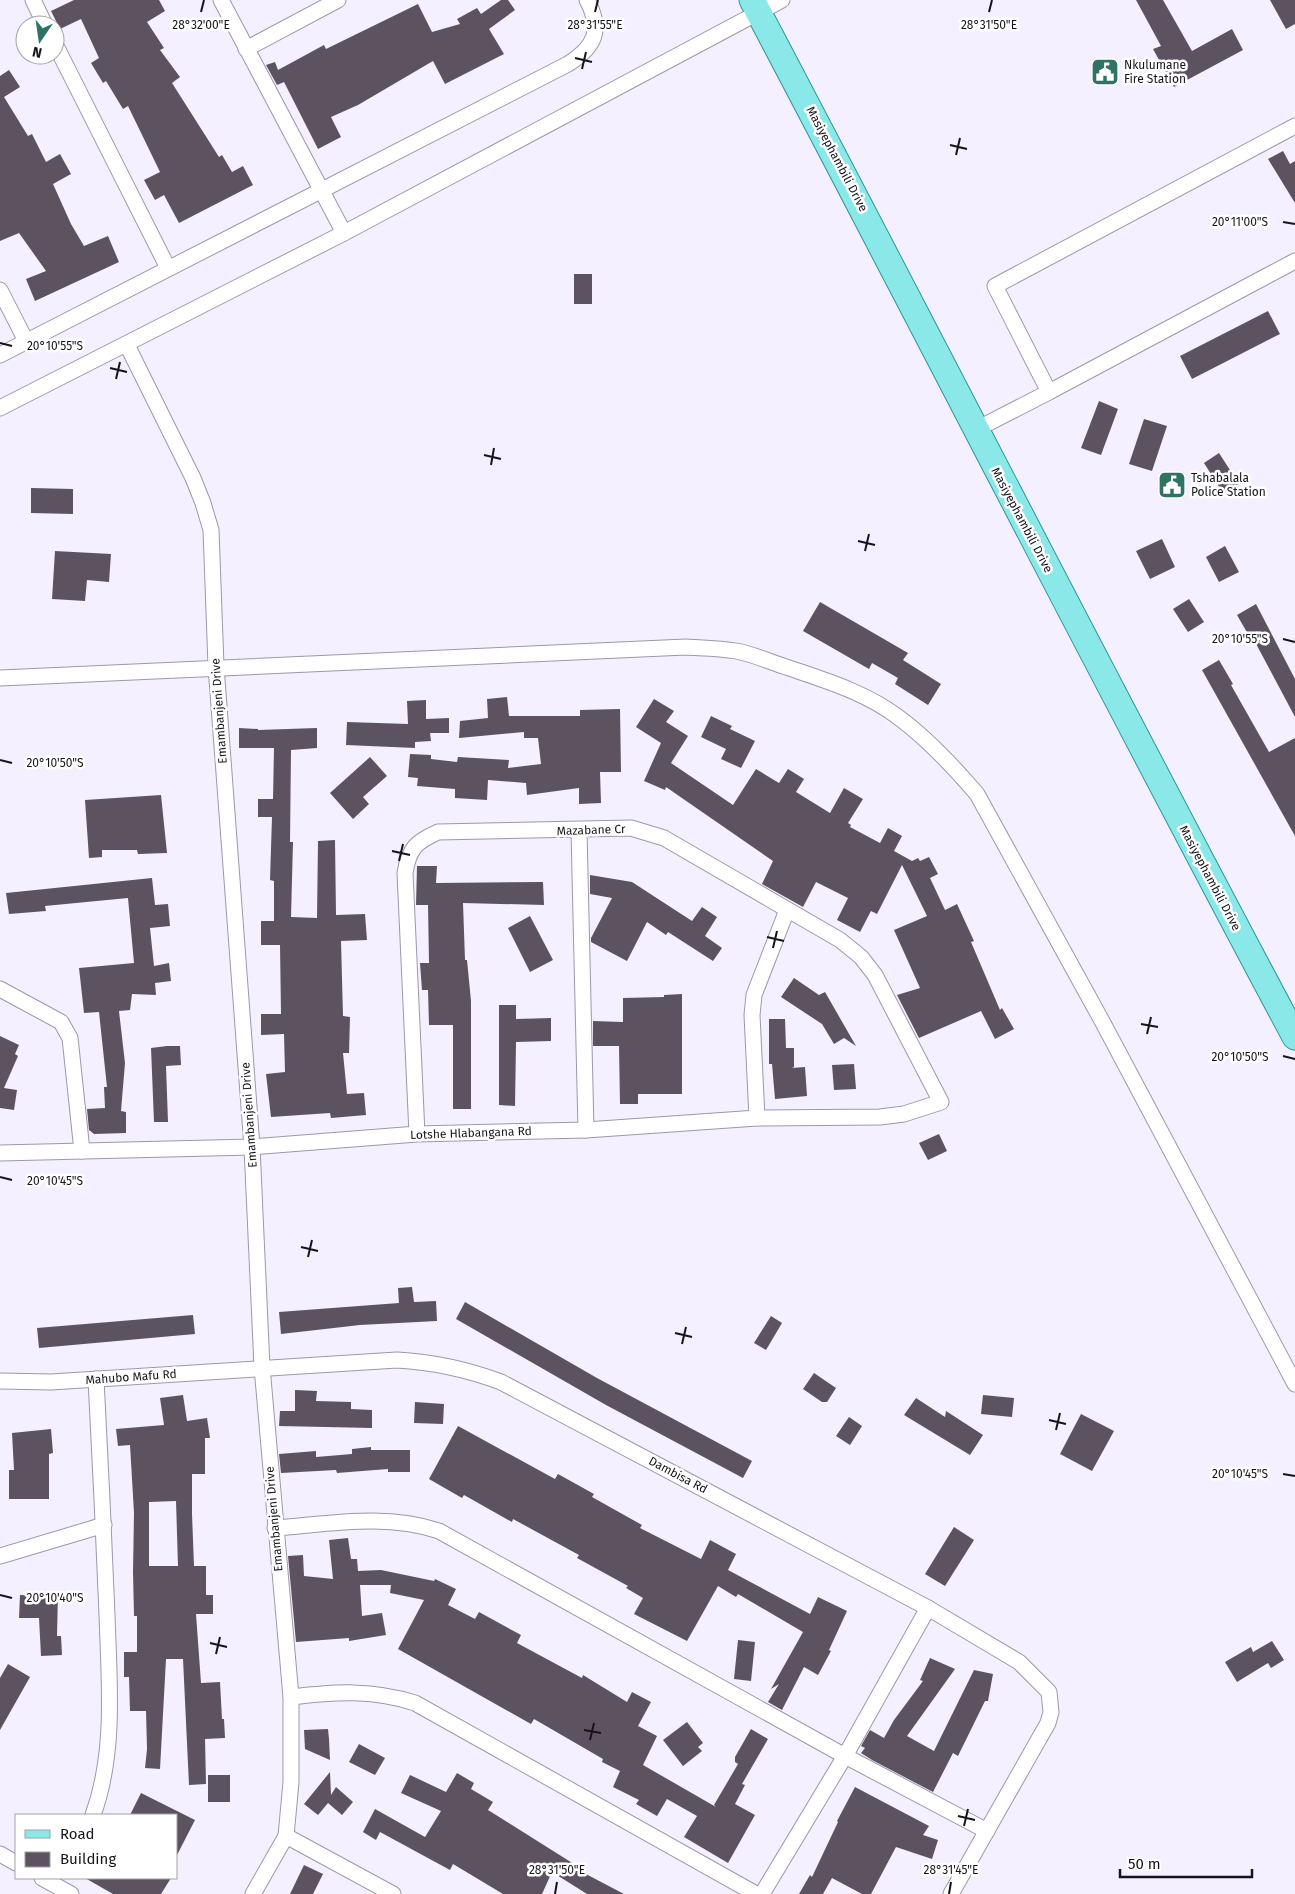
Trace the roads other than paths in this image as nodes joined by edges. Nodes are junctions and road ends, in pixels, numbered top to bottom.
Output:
1 (33, 0) edge
2 (221, 0) edge
3 (338, 0) edge
4 (587, 0) edge
5 (782, 0) edge
6 (756, 6) edge
7 (40, 15) edge
8 (246, 48) junction
9 (65, 64) edge
10 (1295, 126) edge
11 (320, 190) junction
12 (344, 233) junction
13 (1295, 261) edge
14 (168, 268) junction
15 (0, 290) edge
16 (26, 342) junction
17 (127, 345) junction
18 (0, 355) edge
19 (1049, 392) junction
20 (0, 408) edge
21 (975, 430) junction
22 (216, 666) junction
23 (0, 678) edge
24 (579, 830) junction
25 (787, 910) junction
26 (0, 989) edge
27 (1295, 1037) edge
28 (941, 1102) joint
29 (757, 1118) junction
30 (586, 1130) junction
31 (417, 1134) junction
32 (252, 1147) junction
33 (82, 1152) junction
34 (0, 1153) edge
35 (262, 1367) junction
36 (96, 1379) junction
37 (0, 1381) edge
38 (1295, 1384) edge
39 (104, 1525) junction
40 (275, 1528) junction
41 (0, 1556) edge
42 (928, 1608) junction
43 (291, 1697) junction
44 (845, 1756) junction
45 (93, 1814) edge
46 (987, 1831) junction
47 (286, 1836) junction
48 (0, 1854) edge
49 (15, 1863) edge
50 (45, 1879) edge
51 (65, 1886) edge
52 (253, 1894) edge
53 (393, 1894) edge
54 (756, 1894) edge
55 (762, 1894) edge
56 (951, 1894) edge

1 - 7 street
2 - 8 street
3 - 8 street
4 - 11 street
5 - 6 street
6 - 12 street
6 - 21 main road, Masiyephambili Drive
8 - 11 street
9 - 14 street
10 - 19 street
11 - 12 street
11 - 14 street
12 - 17 street
13 - 19 street
14 - 16 street
15 - 16 street
16 - 18 street
17 - 20 street
17 - 22 street, Emambanjeni Drive
19 - 21 street
21 - 27 main road, Masiyephambili Drive
22 - 23 street
22 - 32 street, Emambanjeni Drive
22 - 38 street
24 - 25 street, Mazabane Cr
24 - 30 street
24 - 31 street, Mazabane Cr
25 - 28 street, Mazabane Cr
25 - 29 street
26 - 33 street
28 - 29 street, Lotshe Hlabangana Rd
29 - 30 street, Lotshe Hlabangana Rd
30 - 31 street, Lotshe Hlabangana Rd
31 - 32 street, Lotshe Hlabangana Rd
32 - 33 street, Lotshe Hlabangana Rd
32 - 35 street, Emambanjeni Drive
33 - 34 street, Lotshe Hlabangana Rd
35 - 36 street, Mahubo Mafu Rd
35 - 40 street, Emambanjeni Drive
35 - 42 street, Dambisa Rd
36 - 37 street, Mahubo Mafu Rd
36 - 39 street
39 - 41 street
39 - 45 street
40 - 43 street, Emambanjeni Drive
40 - 44 street
42 - 44 street
42 - 46 street, Dambisa Rd
43 - 47 street, Emambanjeni Drive
43 - 54 street
44 - 46 street
44 - 55 street
46 - 56 street
47 - 52 street, Emambanjeni Drive
47 - 53 street
48 - 49 street
50 - 51 street

